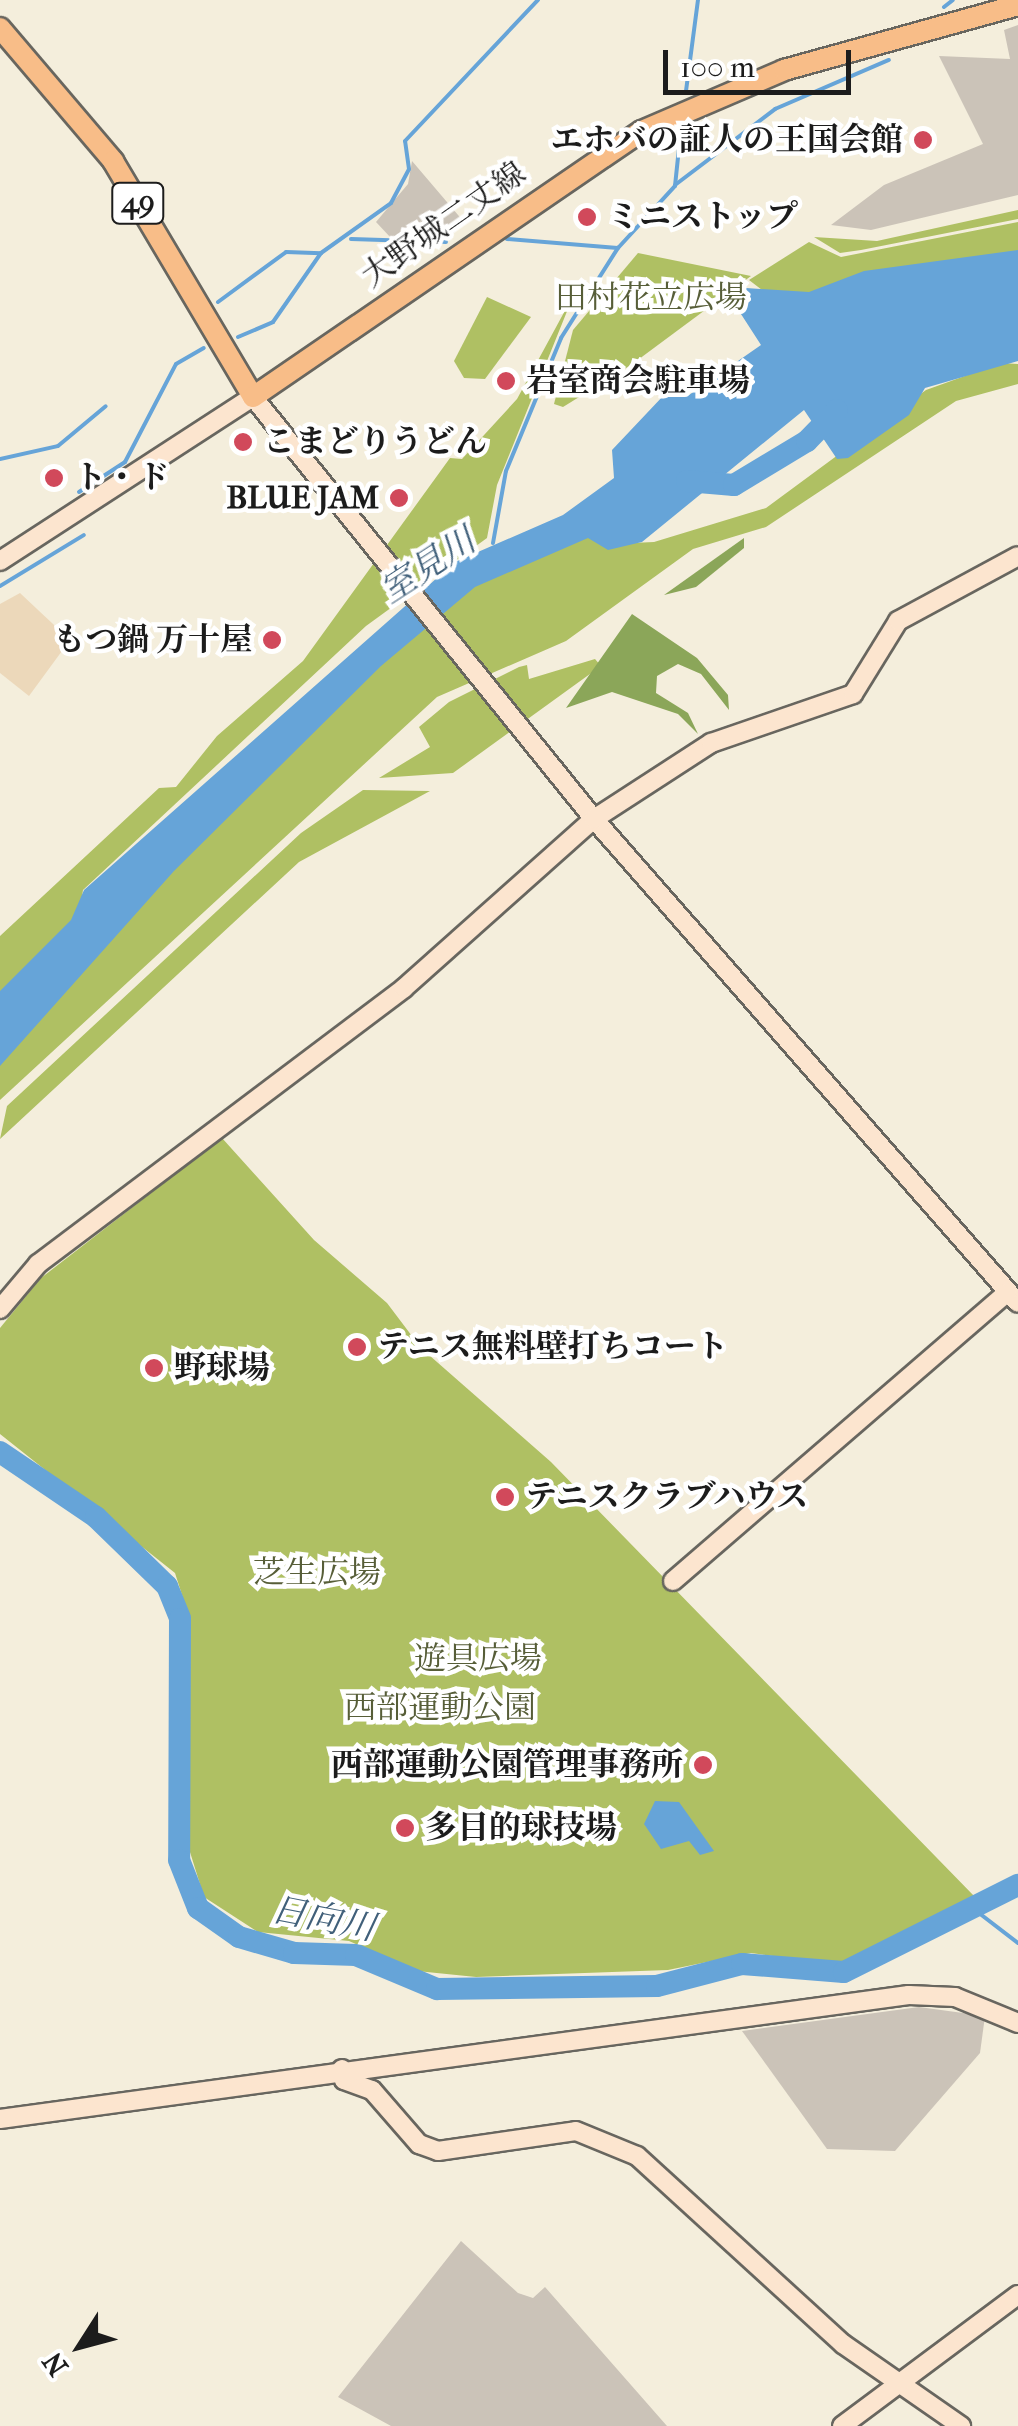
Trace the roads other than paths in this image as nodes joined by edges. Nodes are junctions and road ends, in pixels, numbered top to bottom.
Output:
1 (1018, 5) edge
2 (0, 28) edge
3 (252, 396) junction
4 (1018, 556) edge
5 (0, 562) edge
6 (594, 819) junction
7 (1013, 1297) edge
8 (0, 1309) edge
9 (674, 1580) dead end
10 (1018, 2023) edge
11 (342, 2069) junction
12 (0, 2119) edge
13 (1018, 2295) edge
14 (900, 2379) junction
15 (842, 2426) edge
16 (961, 2426) edge

1 - 3 main road, 大野城二丈線
2 - 3 main road, 49
3 - 5 street
3 - 6 street
4 - 6 street
6 - 7 street
6 - 8 street
7 - 9 street
10 - 11 street
11 - 12 street
11 - 14 street
13 - 14 street
14 - 15 street
14 - 16 street

